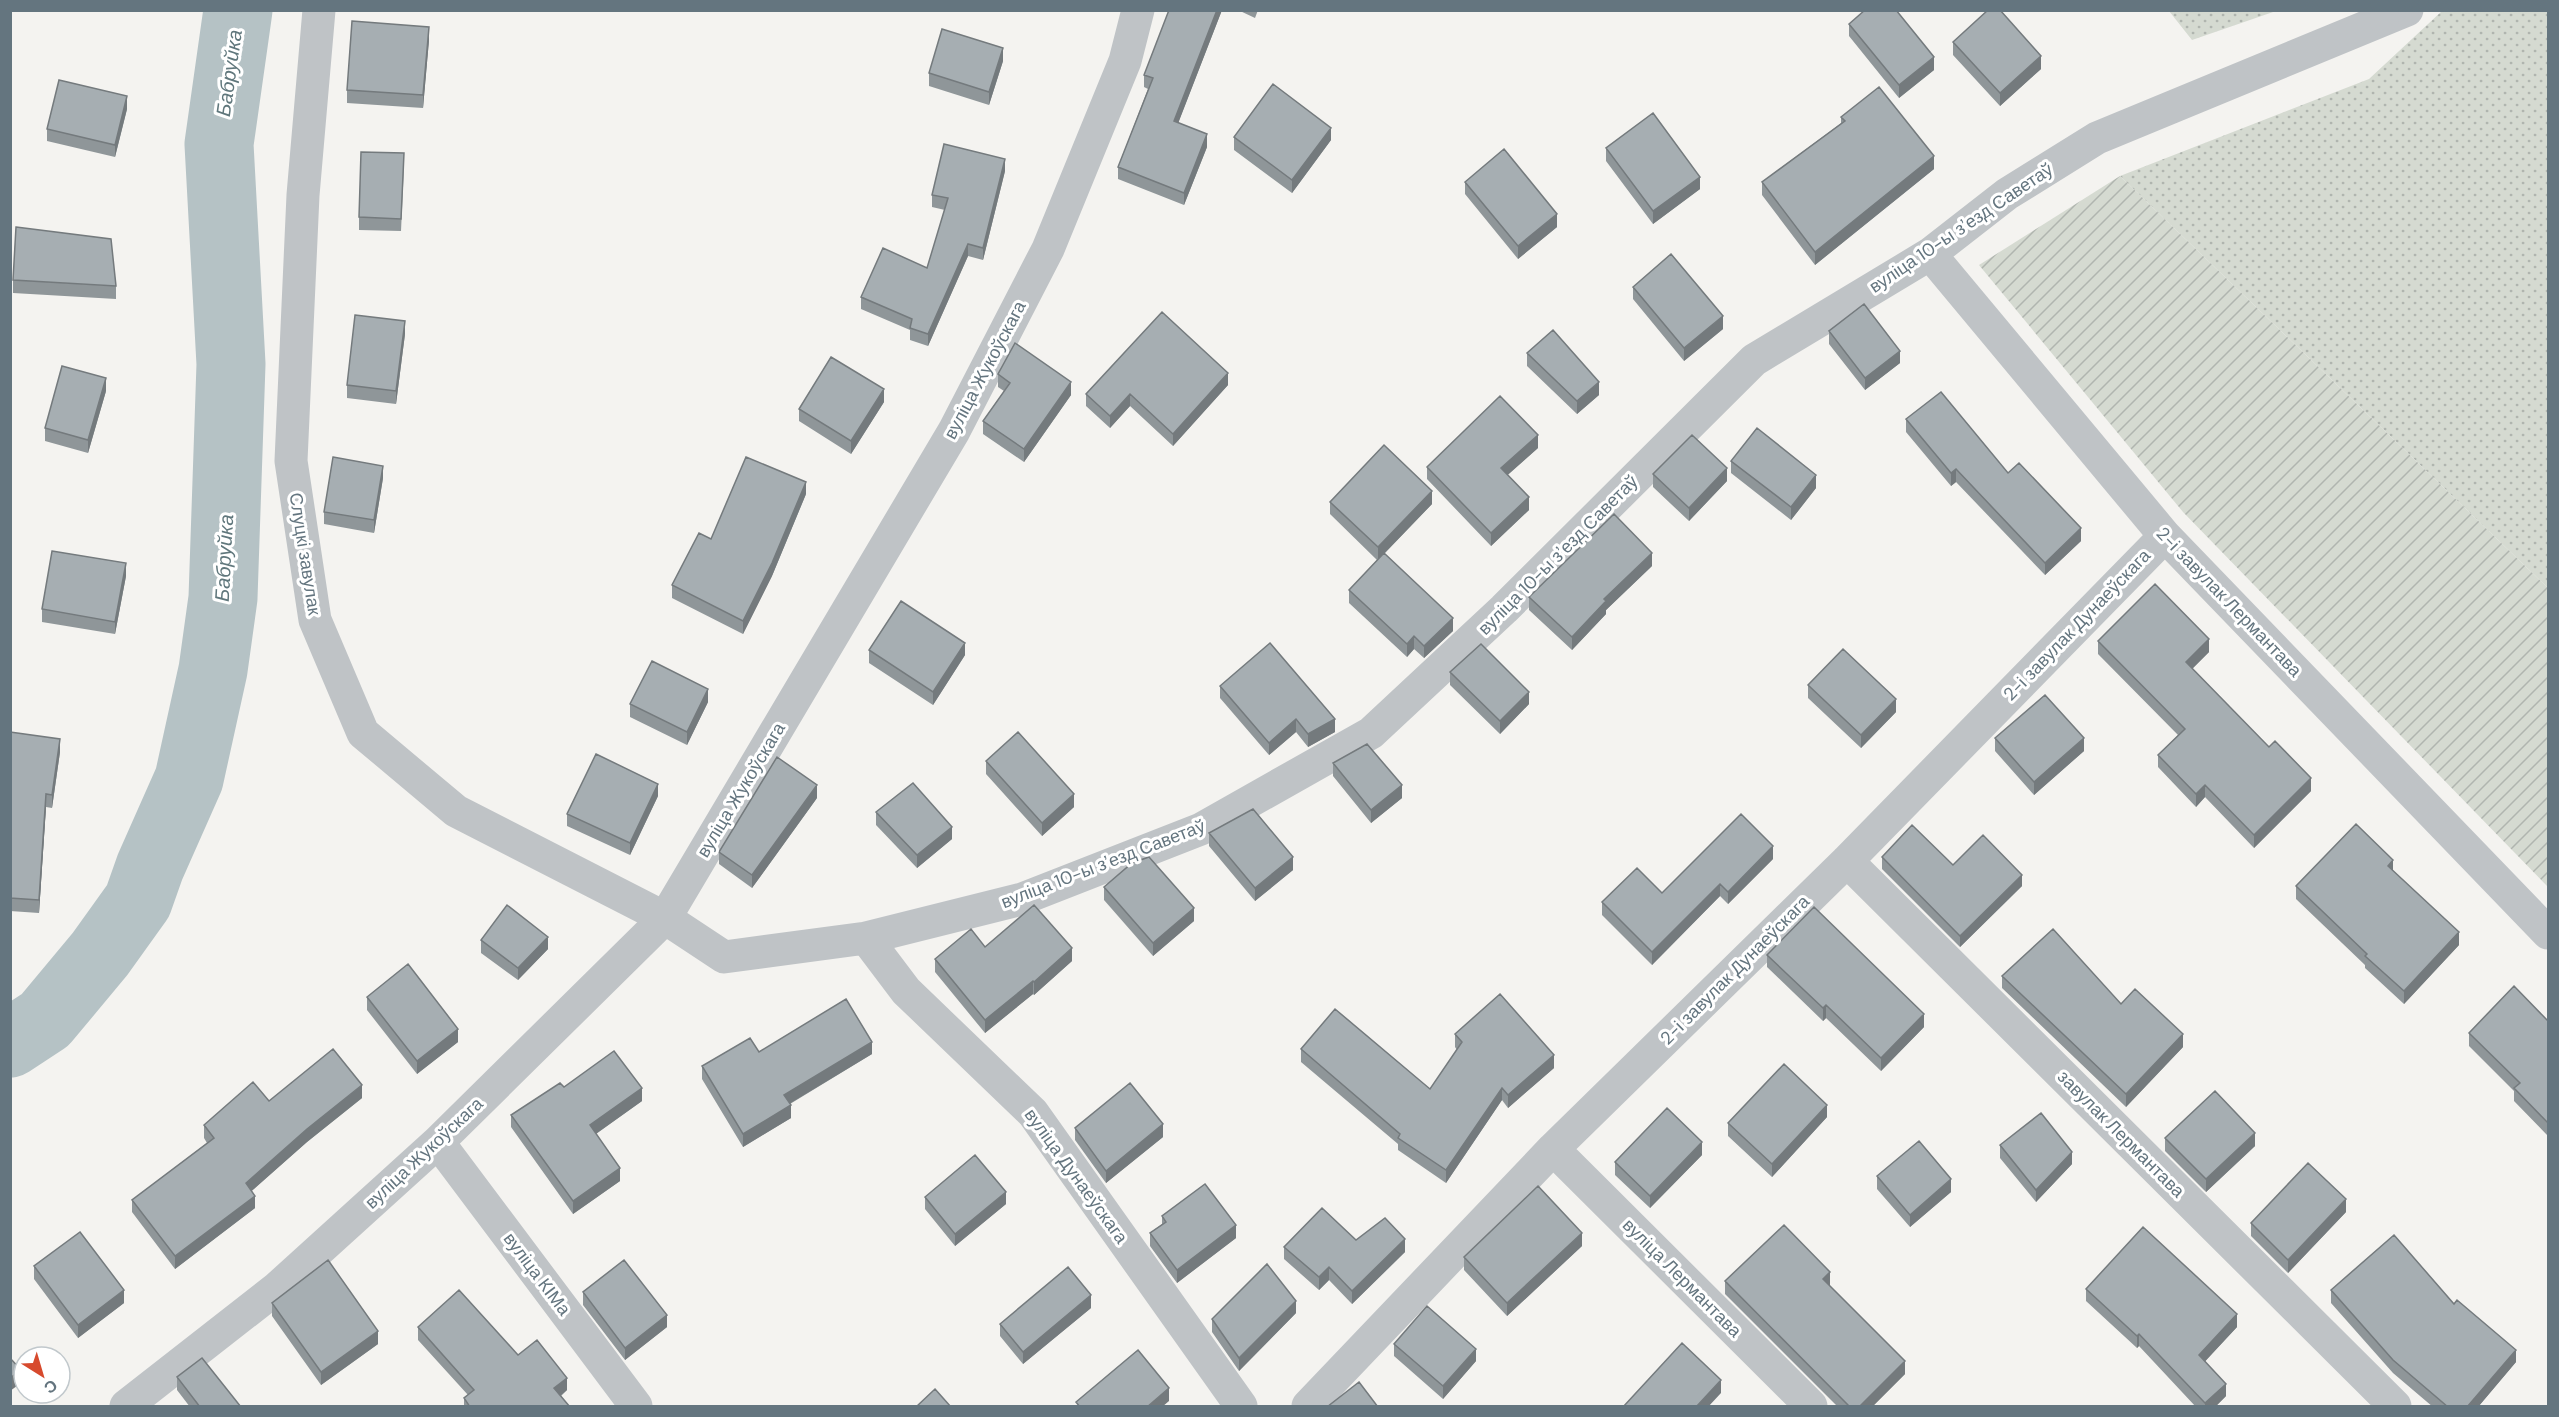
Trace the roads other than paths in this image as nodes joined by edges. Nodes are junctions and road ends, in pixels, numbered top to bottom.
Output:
1 (319, 10) edge
2 (1138, 10) edge
3 (2407, 10) edge
4 (1930, 254) junction
5 (2164, 536) junction
6 (1846, 861) junction
7 (665, 918) junction
8 (2548, 933) edge
9 (866, 938) junction
10 (438, 1142) junction
11 (1553, 1149) junction
12 (126, 1407) edge
13 (636, 1407) edge
14 (1241, 1407) edge
15 (1308, 1407) edge
16 (1811, 1407) edge
17 (2395, 1407) edge

1 - 7 street, Слуцкі завулак
2 - 7 street, вуліца Жукоўскага
3 - 4 street, вуліца 10-ы зʼезд Саветаў
4 - 5 street, 2-і завулак Лермантава
4 - 9 street, вуліца 10-ы зʼезд Саветаў
5 - 6 street, 2-і завулак Дунаеўскага
5 - 8 street, 2-і завулак Лермантава
6 - 11 street, 2-і завулак Дунаеўскага
6 - 17 street, завулак Лермантава
7 - 9 street, вуліца 10-ы зʼезд Саветаў
7 - 10 street, вуліца Жукоўскага
9 - 14 street, вуліца Дунаеўскага
10 - 12 street, вуліца Жукоўскага
10 - 13 street, вуліца КІМа
11 - 15 street, 2-і завулак Дунаеўскага
11 - 16 street, вуліца Лермантава

